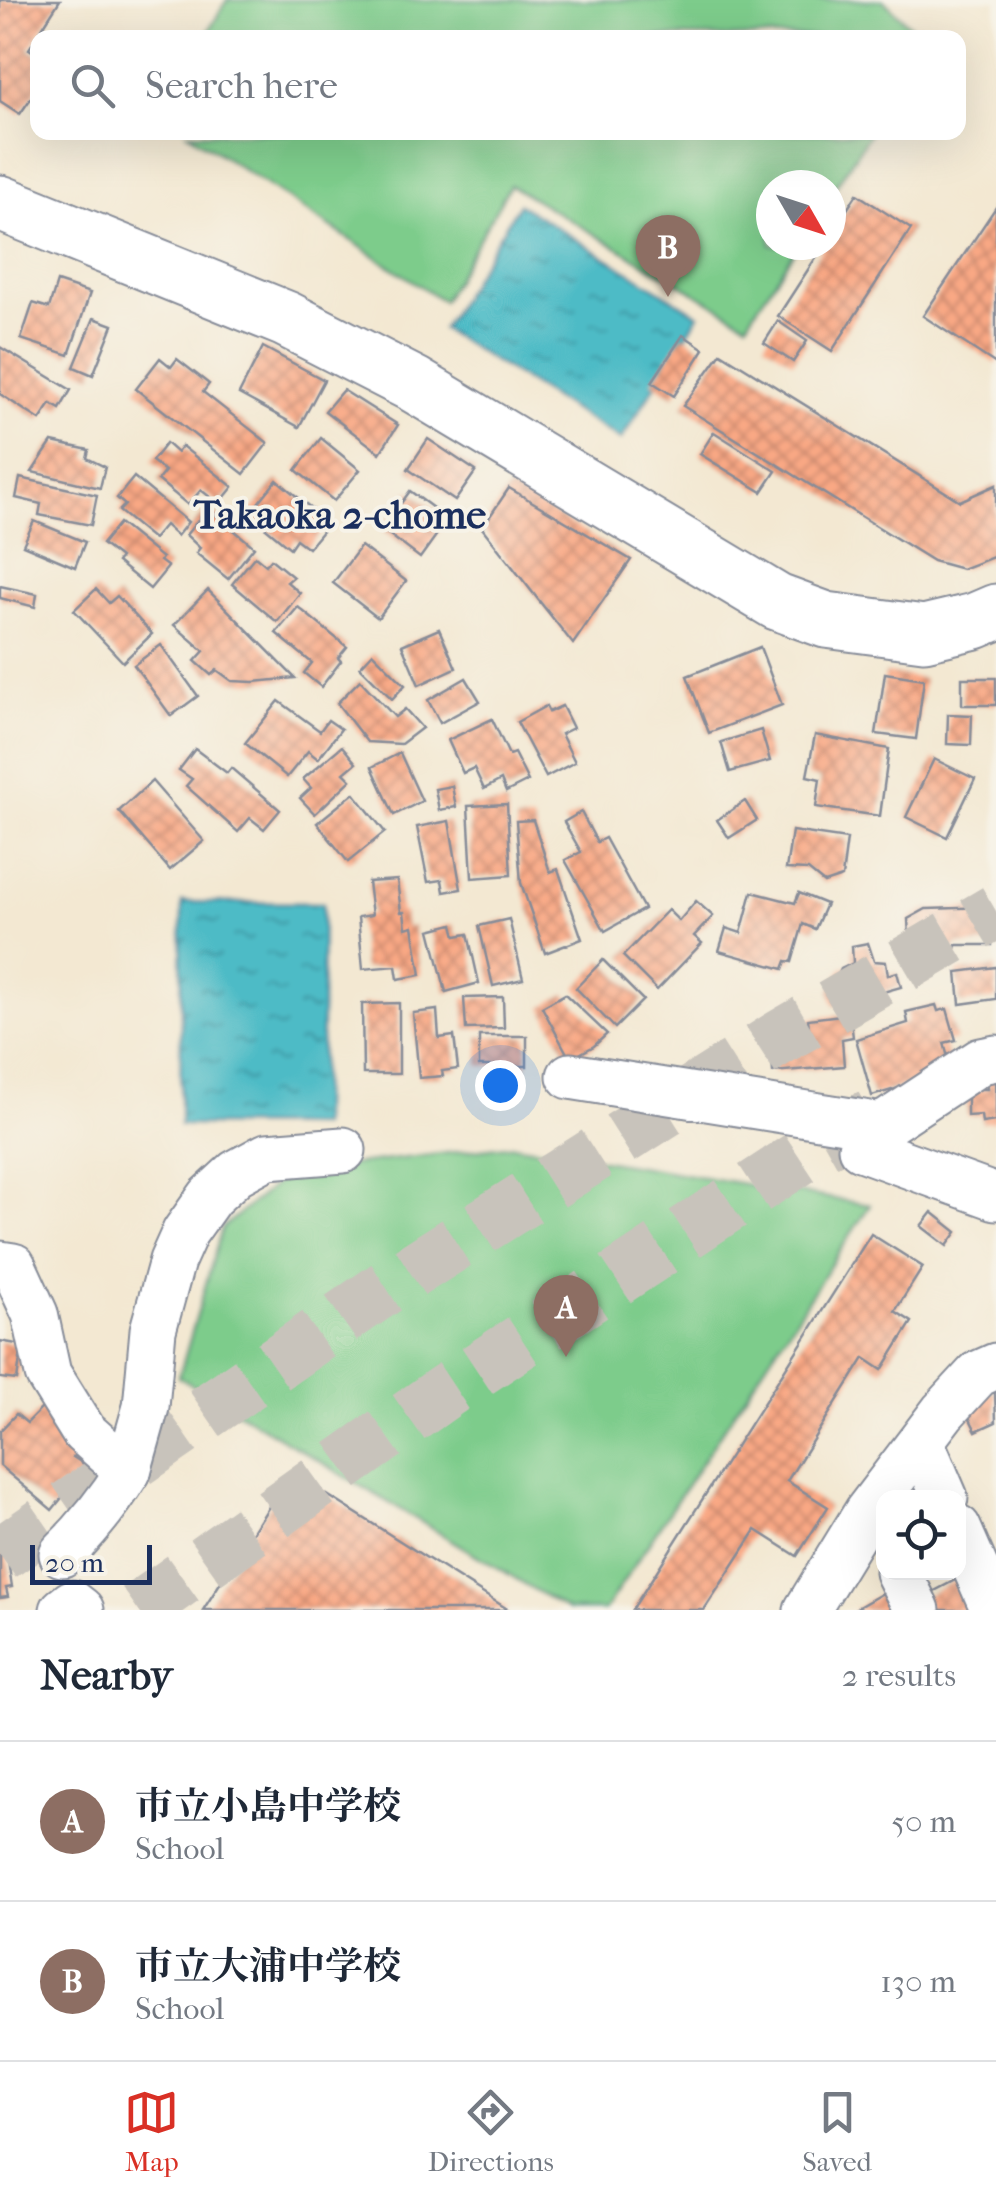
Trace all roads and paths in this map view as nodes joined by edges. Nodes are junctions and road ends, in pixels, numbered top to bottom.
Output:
1 (0, 204) edge
2 (996, 612) edge
3 (996, 1058) edge
4 (570, 1076) dead end
5 (882, 1126) junction
6 (342, 1150) dead end
7 (996, 1197) edge
8 (0, 1264) edge
9 (996, 1327) edge
10 (996, 1338) edge
11 (996, 1366) edge
12 (921, 1442) junction
13 (128, 1470) junction
14 (942, 1490) edge
15 (875, 1528) edge
16 (966, 1546) edge
17 (62, 1554) dead end
18 (902, 1580) edge
19 (63, 1610) edge
20 (81, 1610) edge
21 (807, 1610) edge
22 (917, 1610) edge
23 (994, 1610) edge

1 - 2 street
3 - 5 street
4 - 5 street
5 - 7 street
6 - 13 street
8 - 13 street
9 - 10 street
11 - 12 street
12 - 14 street
12 - 15 street
13 - 17 street
15 - 21 street
16 - 23 street
18 - 22 street
19 - 20 street

